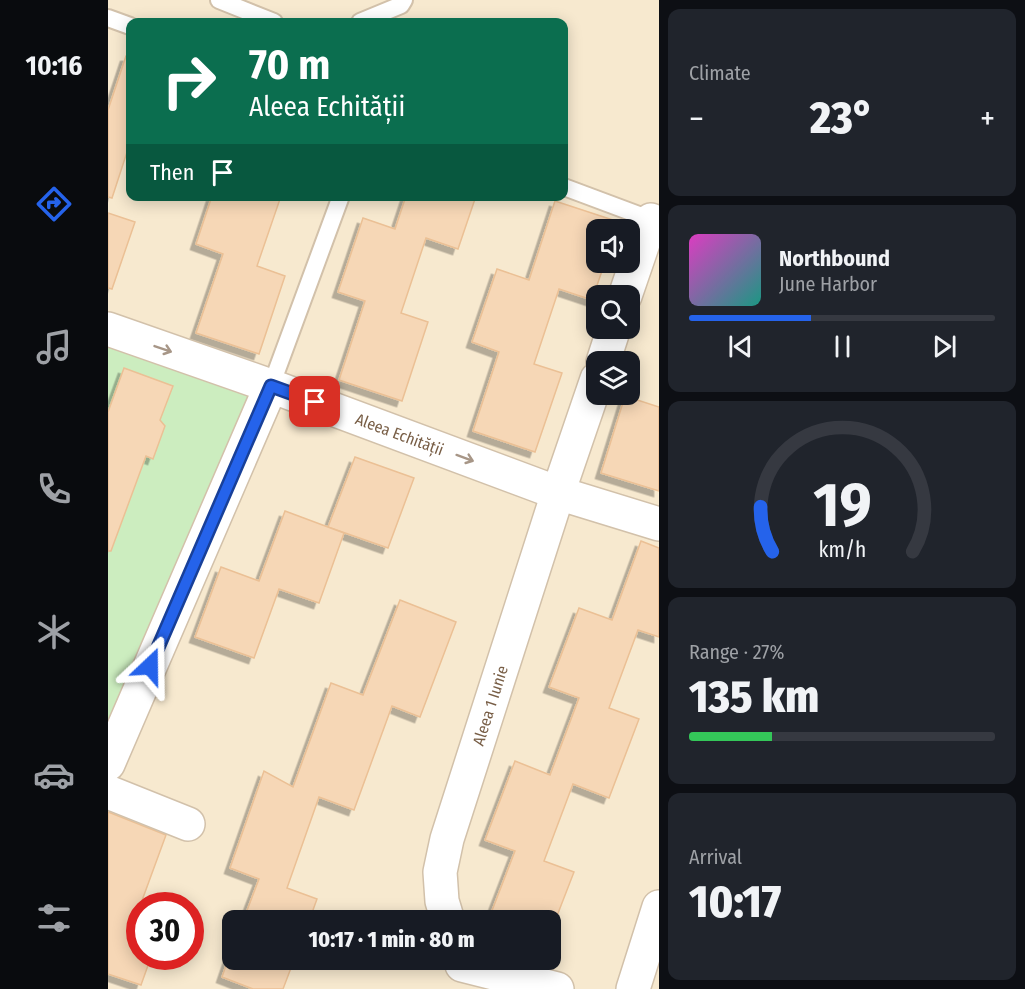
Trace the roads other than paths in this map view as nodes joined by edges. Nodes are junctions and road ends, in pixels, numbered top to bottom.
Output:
1 (219, 0) edge
2 (404, 0) edge
3 (108, 18) edge
4 (264, 18) edge
5 (369, 18) edge
6 (126, 25) edge
7 (568, 188) edge
8 (339, 201) edge
9 (655, 221) edge
10 (629, 285) edge
11 (108, 329) edge
12 (271, 386) junction
13 (588, 405) edge
14 (558, 493) junction
15 (659, 524) edge
16 (108, 764) edge
17 (108, 792) edge
18 (188, 824) dead end
19 (659, 907) edge
20 (445, 910) edge
21 (463, 971) edge
22 (556, 989) edge
23 (633, 989) edge

1 - 4 lane
2 - 5 lane
3 - 6 lane
7 - 9 lane
8 - 12 lane
9 - 10 street
11 -> 12 street, Aleea Echității
12 -> 14 street, Aleea Echității
12 - 16 street
13 - 14 street, Aleea 1 Iunie
14 - 15 street, Aleea Echității
14 - 20 street, Aleea 1 Iunie
17 - 18 street
19 - 23 street
21 - 22 street

